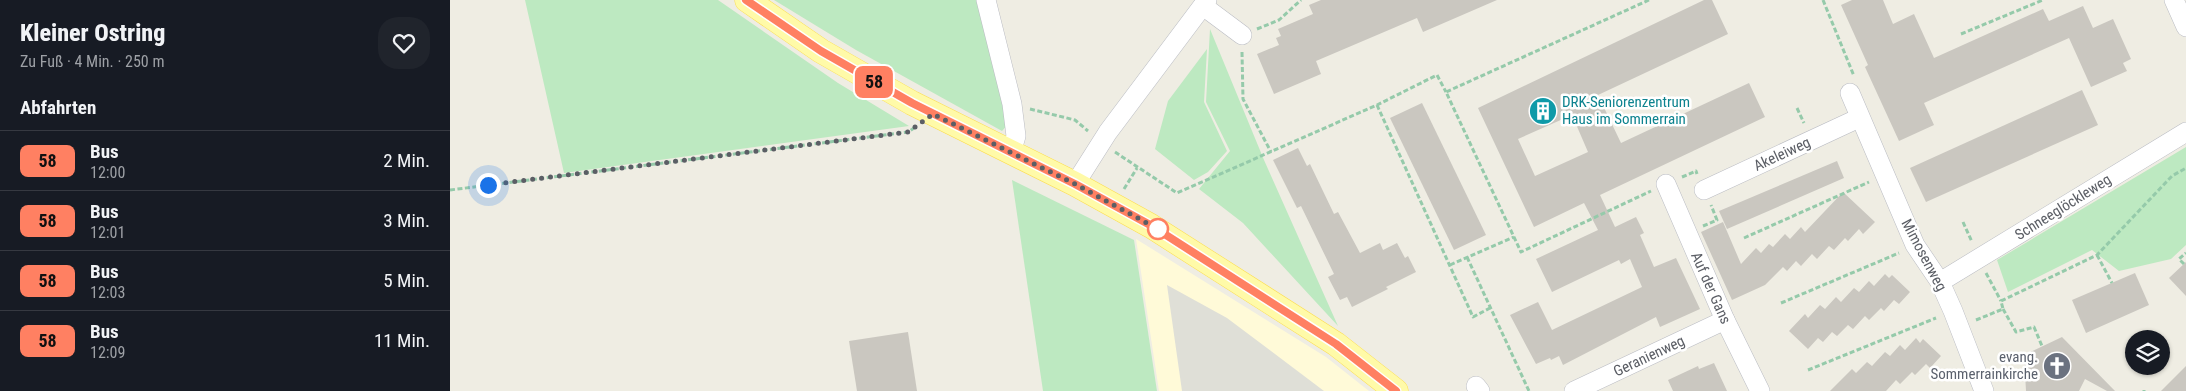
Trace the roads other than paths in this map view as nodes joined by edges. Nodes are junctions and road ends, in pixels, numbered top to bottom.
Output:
1 (746, 0) edge
2 (986, 0) edge
3 (2174, 0) edge
4 (1205, 3) edge
5 (2186, 27) edge
6 (1242, 35) road end
7 (1850, 94) road end
8 (1859, 118) junction
9 (2186, 132) edge
10 (1011, 153) junction
11 (1075, 184) junction
12 (1657, 188) road end
13 (1704, 190) dead end
14 (1940, 282) junction
15 (1724, 320) junction
16 (1396, 391) edge
17 (1574, 391) edge
18 (1760, 391) edge
19 (1984, 391) edge

1 - 10 main road
2 - 10 street
3 - 5 street
4 - 6 street
4 - 11 street
7 - 8 street, Mimosenweg
8 - 13 street, Akeleiweg
8 - 14 street, Mimosenweg
9 - 14 street, Schneeglöckleweg
10 - 11 main road
11 - 16 main road
12 - 15 street, Auf der Gans
14 - 19 street, Mimosenweg
15 - 17 street, Geranienweg
15 - 18 street, Auf der Gans

